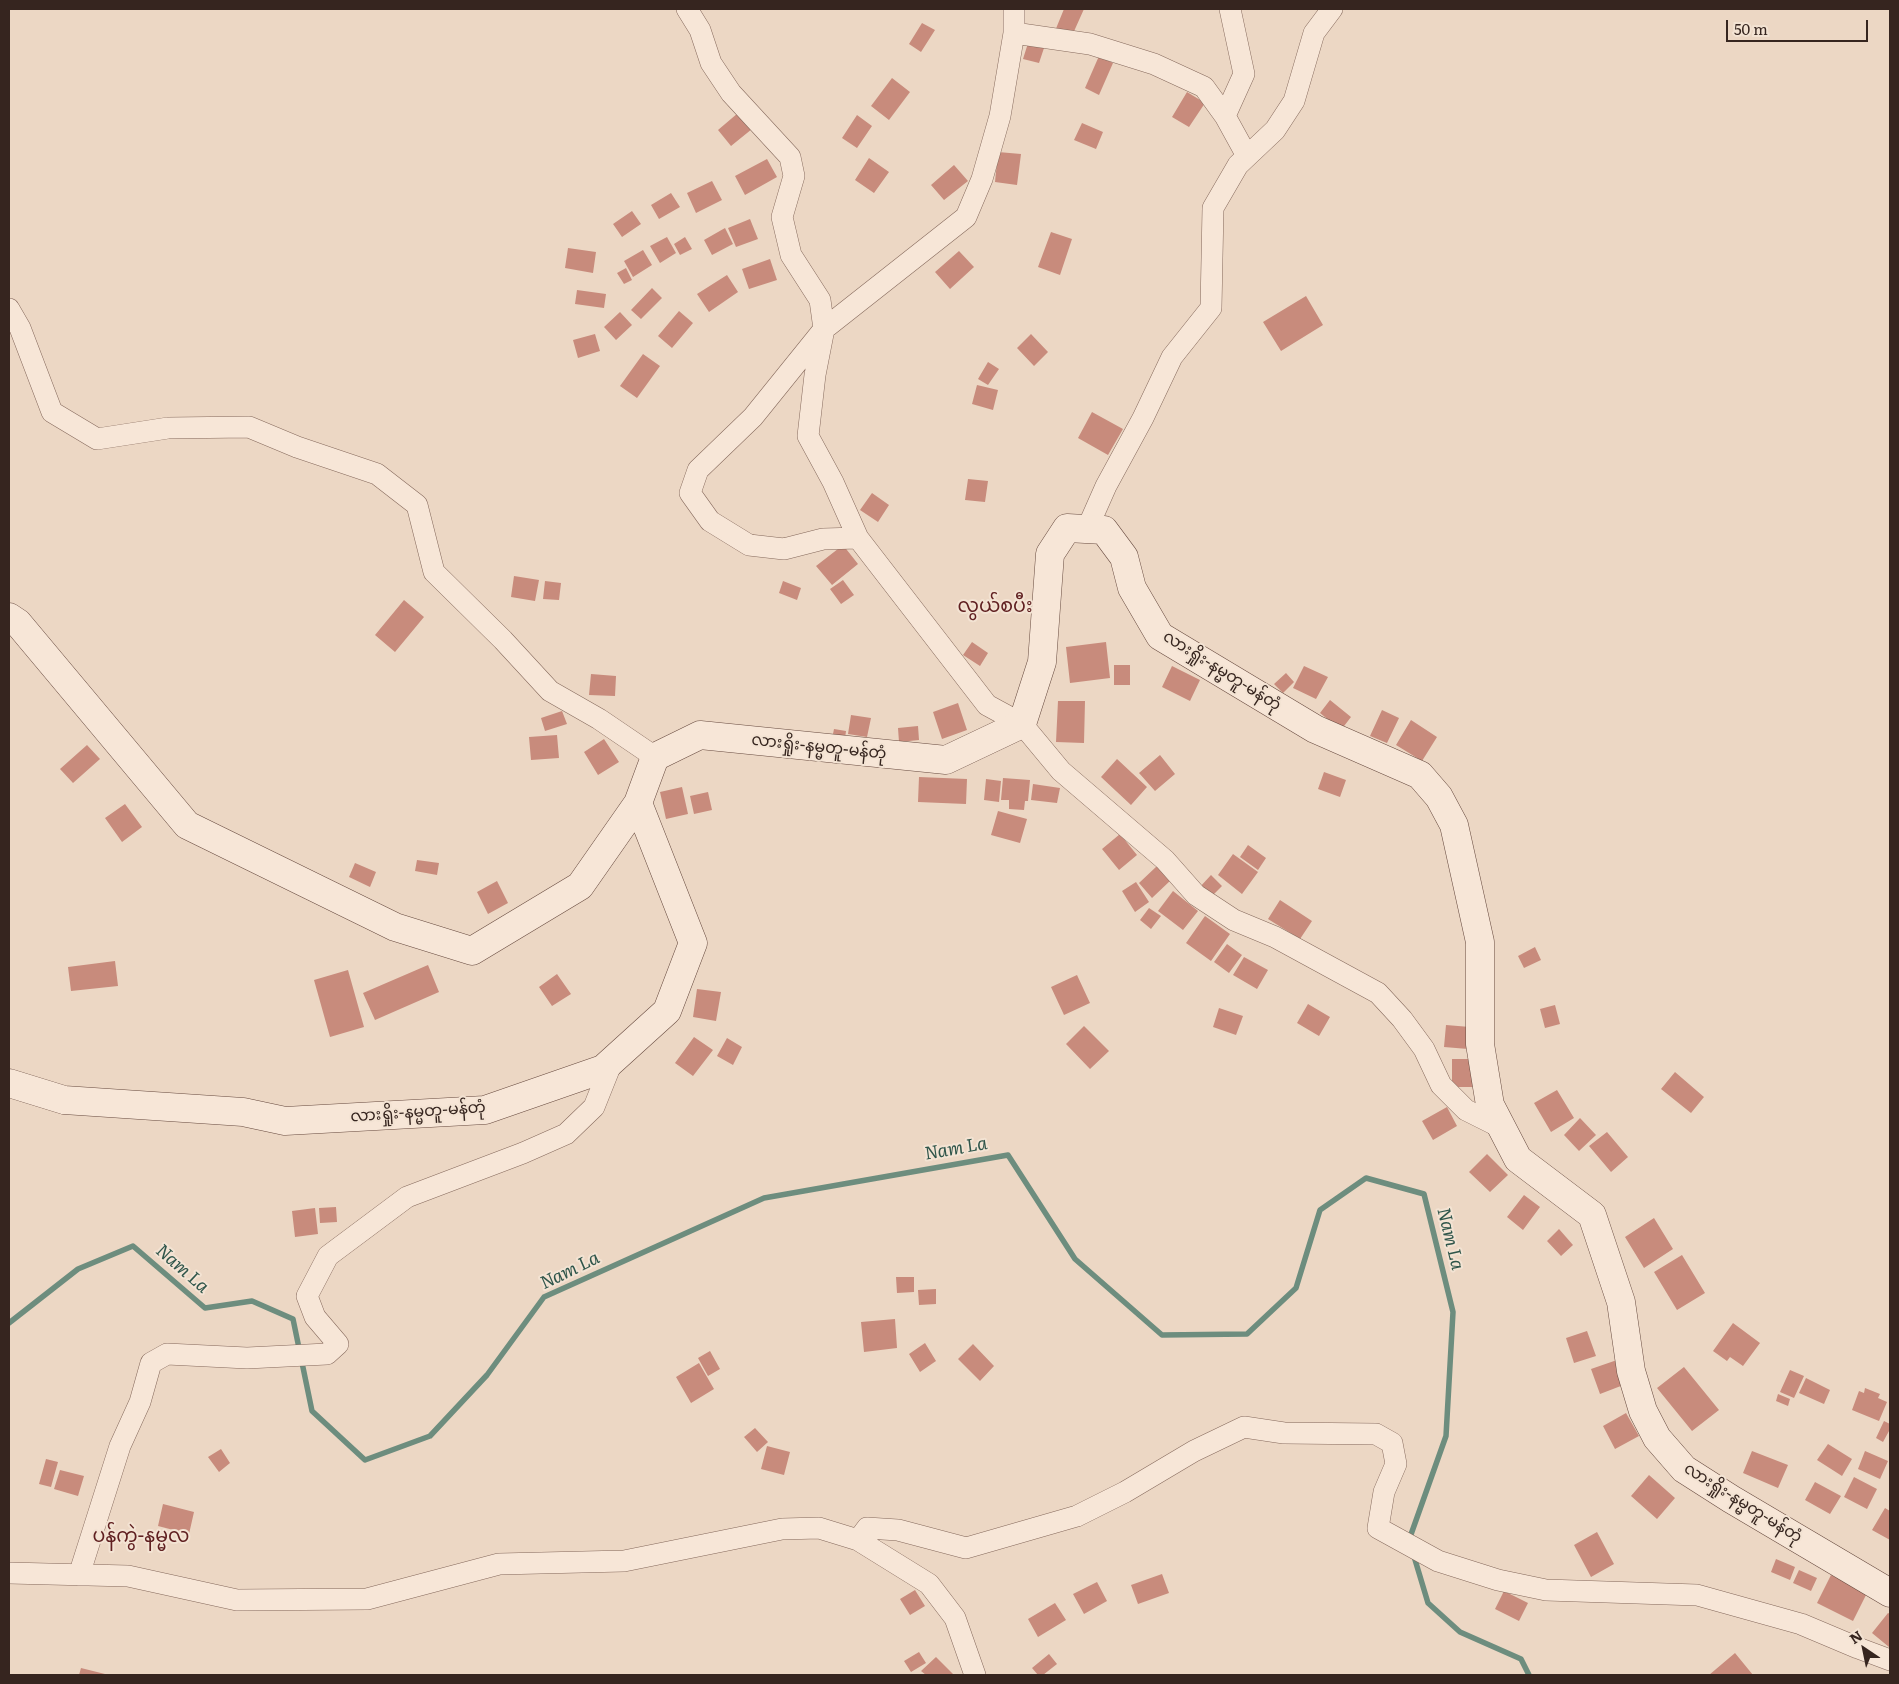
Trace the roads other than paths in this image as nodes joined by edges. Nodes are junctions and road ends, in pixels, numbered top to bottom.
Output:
1 (687, 9) edge
2 (1014, 9) edge
3 (1230, 9) edge
4 (1332, 9) edge
5 (1014, 34) junction
6 (1225, 116) junction
7 (1248, 156) junction
8 (9, 309) edge
9 (824, 329) junction
10 (1087, 529) junction
11 (858, 538) junction
12 (9, 617) edge
13 (1022, 724) junction
14 (655, 757) junction
15 (638, 803) junction
16 (612, 1062) junction
17 (9, 1083) edge
18 (1502, 1128) junction
19 (858, 1540) junction
20 (9, 1573) edge
21 (79, 1575) junction
22 (1890, 1593) edge
23 (1890, 1660) edge
24 (975, 1675) edge

1 - 9 street
2 - 5 street
3 - 6 street
4 - 7 street
5 - 6 street
5 - 9 street
6 - 7 street
7 - 10 street
8 - 14 street
9 - 11 street
9 - 11 street
10 - 13 main road, လားရှိုး-နမ္မတူ-မန်တုံ
10 - 18 main road, လားရှိုး-နမ္မတူ-မန်တုံ
11 - 13 street
12 - 15 main road
13 - 14 main road, လားရှိုး-နမ္မတူ-မန်တုံ
13 - 18 street
14 - 15 main road
15 - 16 main road, လားရှိုး-နမ္မတူ-မန်တုံ
16 - 17 main road, လားရှိုး-နမ္မတူ-မန်တုံ
16 - 21 street
18 - 22 main road, လားရှိုး-နမ္မတူ-မန်တုံ
19 - 21 street
19 - 23 street
19 - 24 street
20 - 21 street

